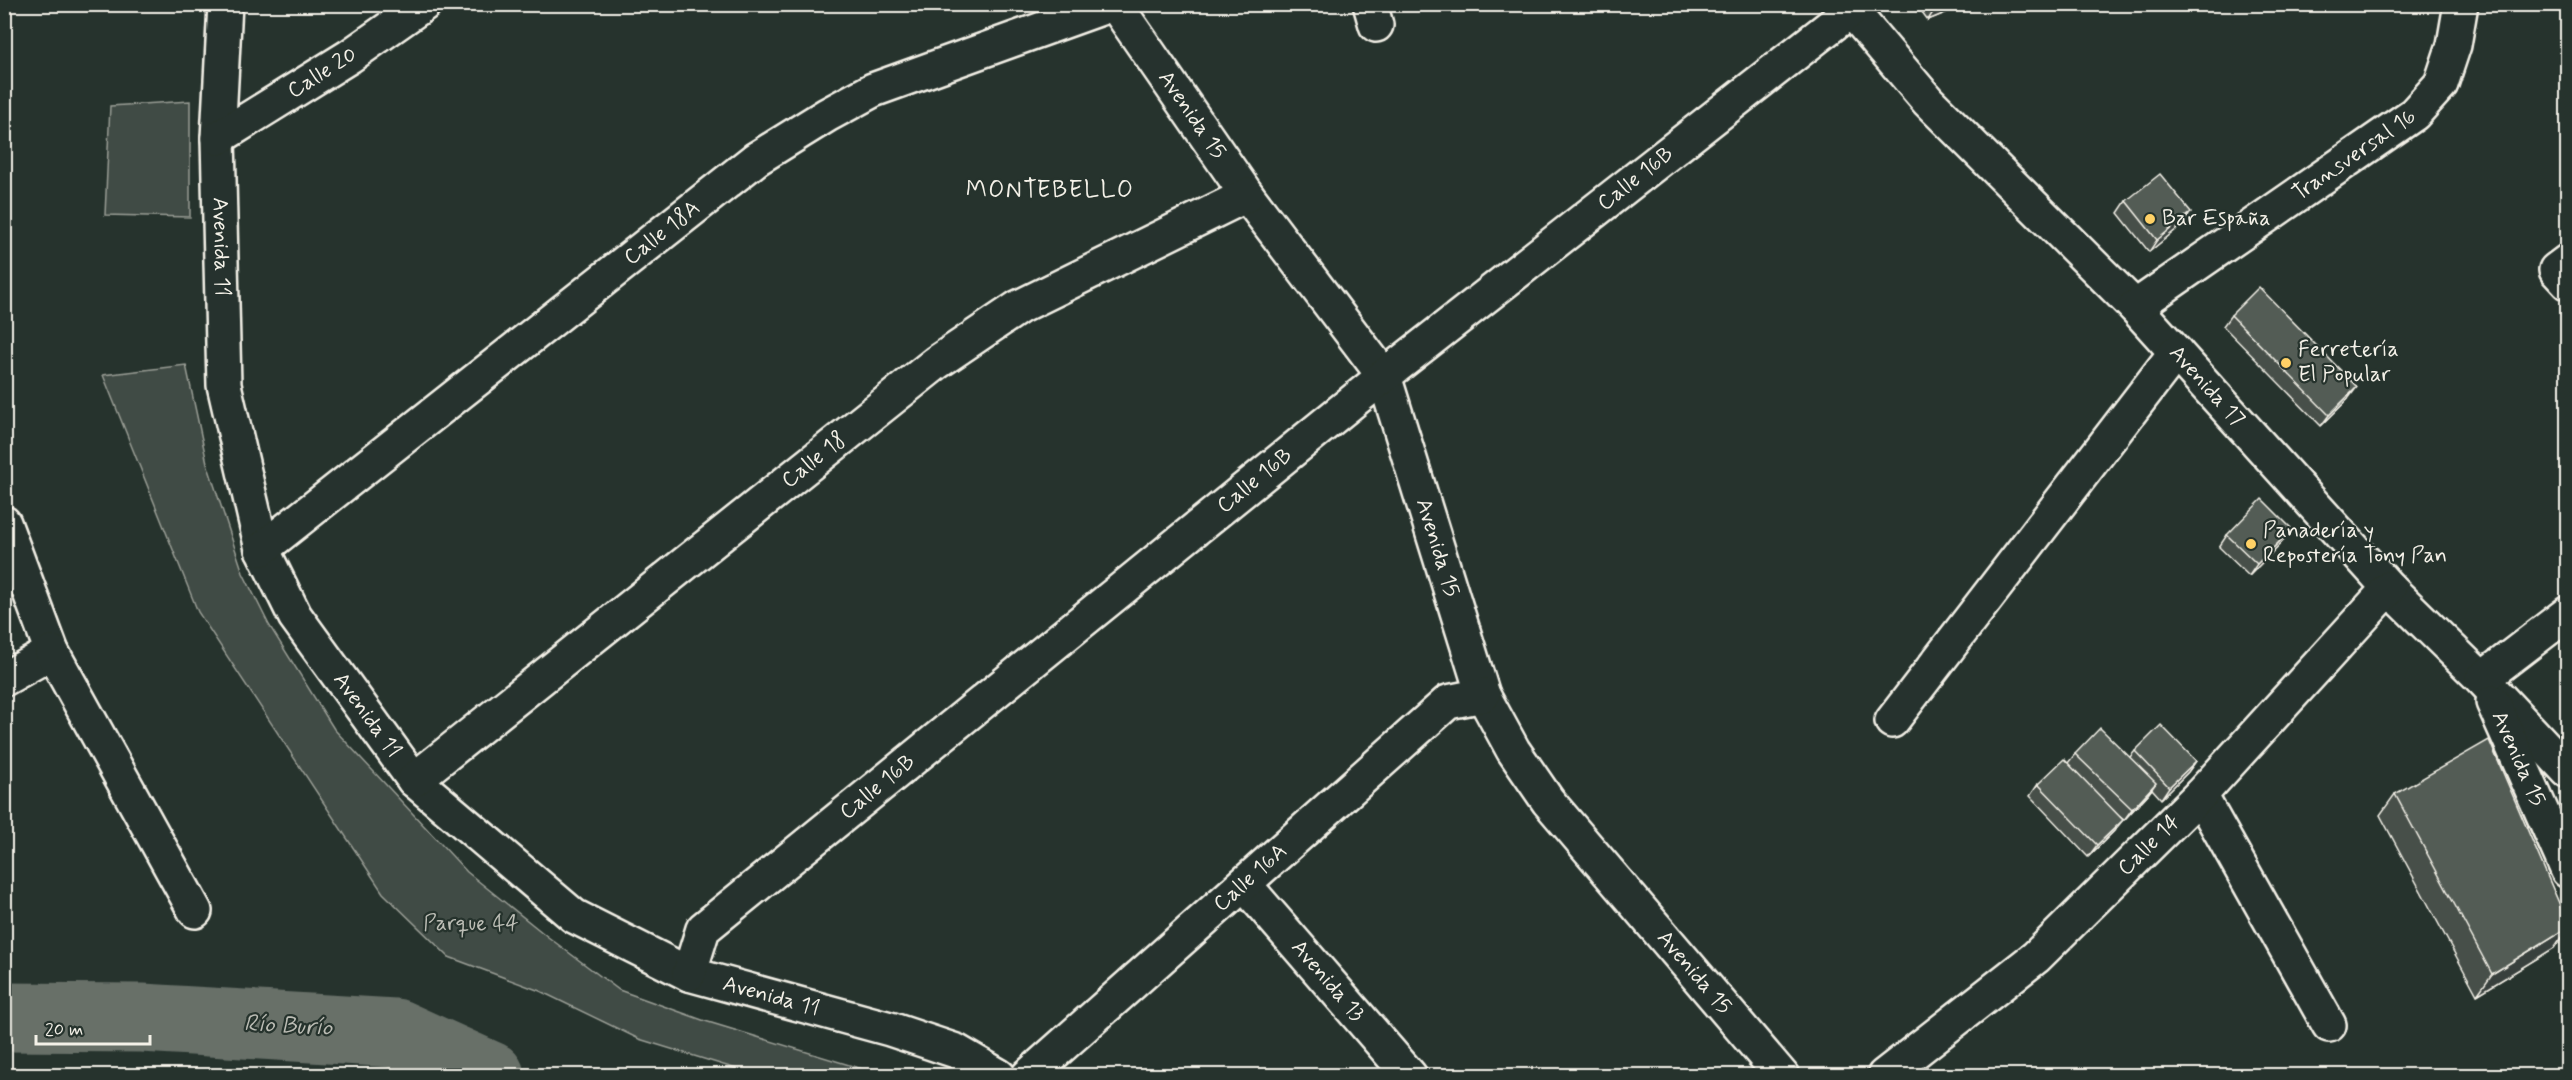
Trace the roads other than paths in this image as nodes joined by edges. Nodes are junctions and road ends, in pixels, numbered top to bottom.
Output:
1 (225, 4) edge
2 (424, 4) edge
3 (1113, 4) edge
4 (2461, 4) edge
5 (1848, 8) edge
6 (218, 138) junction
7 (1247, 195) junction
8 (2135, 307) junction
9 (2176, 352) junction
10 (1384, 376) junction
11 (4, 523) edge
12 (262, 549) junction
13 (2389, 588) junction
14 (2568, 613) edge
15 (52, 652) junction
16 (4, 679) edge
17 (2482, 679) junction
18 (1483, 695) junction
19 (1892, 722) dead end
20 (2568, 771) edge
21 (414, 780) junction
22 (2200, 795) junction
23 (2568, 871) edge
24 (1244, 884) junction
25 (195, 911) dead end
26 (689, 974) junction
27 (2329, 1025) dead end
28 (999, 1076) edge
29 (1028, 1076) edge
30 (1410, 1076) edge
31 (1782, 1076) edge
32 (1884, 1076) edge

1 - 6 street, Avenida 11
2 - 6 street, Calle 20
3 - 7 street, Avenida 15
3 - 12 street, Calle 18A
4 - 8 street, Transversal 16
5 - 8 street, Avenida 17
5 - 10 street, Calle 16B
6 - 12 street, Avenida 11
7 - 10 street, Avenida 15
7 - 21 street, Calle 18
8 - 9 street, Avenida 17
9 - 13 street, Avenida 17
9 - 19 street
10 - 18 street, Avenida 15
10 - 26 street, Calle 16B
11 - 15 street
12 - 21 street, Avenida 11
13 - 17 street, Avenida 17
13 - 22 street, Calle 14
14 - 17 street
15 - 16 street
15 - 25 street
17 - 20 street, Avenida 17
17 - 23 street, Avenida 15
18 - 24 street, Calle 16A
18 - 31 street, Avenida 15
21 - 26 street, Avenida 11
22 - 27 street
22 - 32 street, Calle 14
24 - 29 street, Calle 16A
24 - 30 street, Avenida 13
26 - 28 street, Avenida 11

